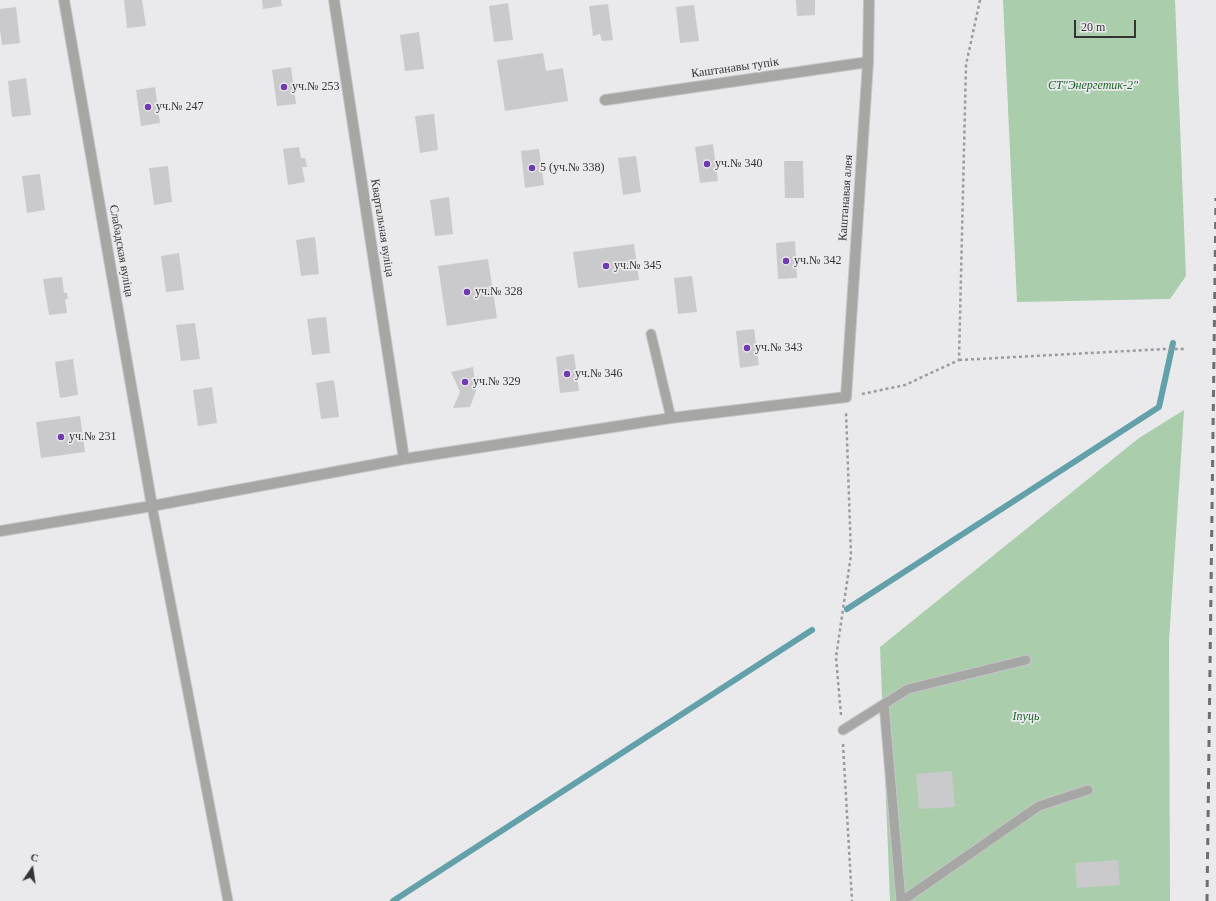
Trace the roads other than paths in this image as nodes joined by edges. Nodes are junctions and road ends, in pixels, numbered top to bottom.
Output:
1 (64, 0) edge
2 (334, 0) edge
3 (868, 0) edge
4 (868, 62) junction
5 (605, 100) dead end
6 (651, 334) dead end
7 (671, 418) junction
8 (404, 459) junction
9 (152, 506) junction
10 (0, 531) edge
11 (1026, 660) dead end
12 (884, 704) junction
13 (843, 730) road end
14 (1088, 790) dead end
15 (228, 901) edge
16 (902, 901) edge

1 - 9 street, Слабадская вуліца
2 - 8 street, Квартальная вуліца
3 - 4 street, Каштанавая алея
4 - 5 street, Каштанавы тупік
4 - 7 street, Каштанавая алея
6 - 7 lane
7 - 8 street
8 - 9 street
9 - 10 street
9 - 15 lane
11 - 12 lane
12 - 13 lane
12 - 16 lane
14 - 16 lane

